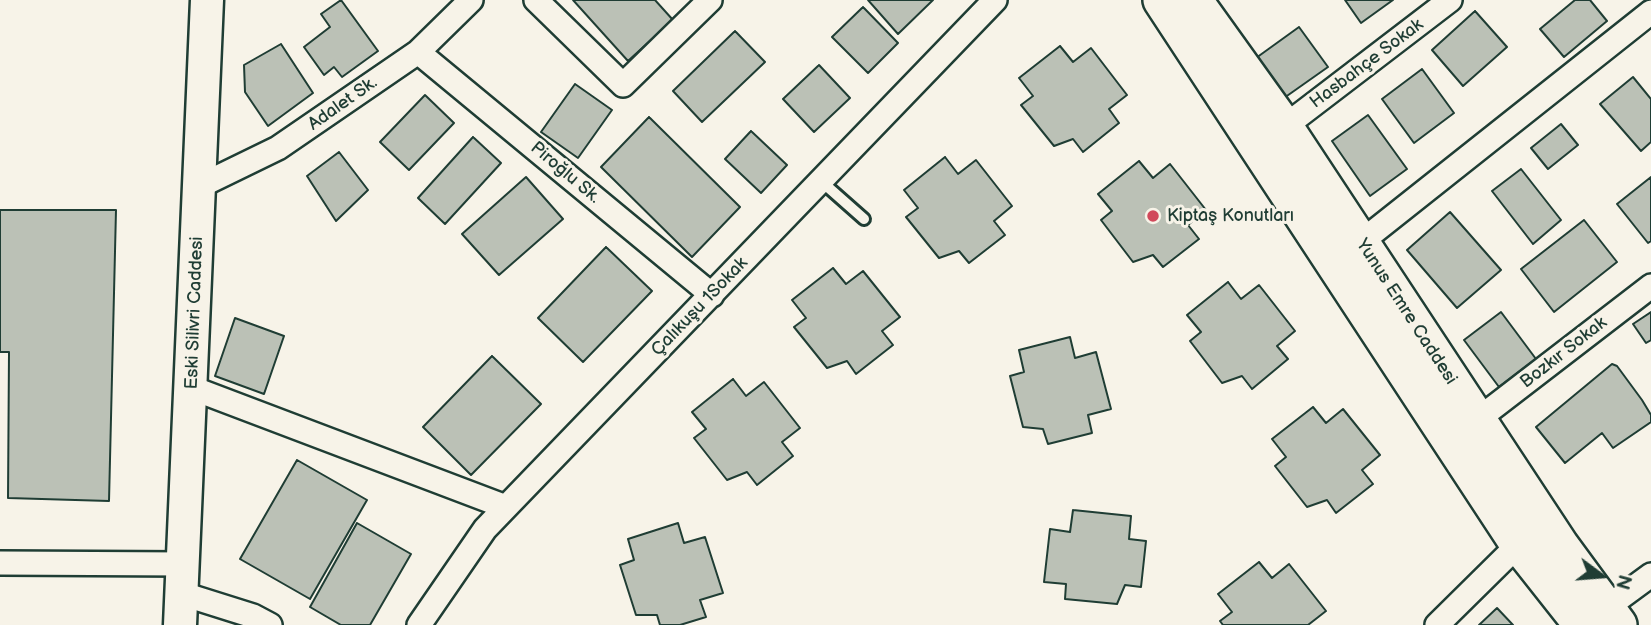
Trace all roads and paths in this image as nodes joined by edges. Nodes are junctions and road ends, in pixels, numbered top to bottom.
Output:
1 (207, 0) edge
2 (471, 0) edge
3 (536, 0) edge
4 (710, 0) edge
5 (995, 0) edge
6 (1162, 0) edge
7 (1193, 0) edge
8 (1450, 0) edge
9 (1651, 12) edge
10 (418, 52) junction
11 (1284, 127) junction
12 (821, 181) junction
13 (200, 186) junction
14 (864, 219) dead end
15 (1361, 242) junction
16 (1651, 286) edge
17 (712, 295) junction
18 (192, 388) junction
19 (1477, 420) junction
20 (506, 507) junction
21 (1519, 544) junction
22 (0, 563) edge
23 (185, 564) junction
24 (1651, 575) edge
25 (182, 610) edge
26 (1602, 619) edge
27 (270, 625) edge
28 (419, 625) edge
29 (1437, 625) edge

1 - 13 main road, Eski Silivri Caddesi
2 - 10 street, Adalet Sk.
3 - 4 street
5 - 12 street, Çalıkuşu 1Sokak
6 - 21 main road
7 - 11 main road, Yunus Emre Caddesi
8 - 11 street, Hasbahçe Sokak
9 - 15 street
10 - 13 street, Adalet Sk.
10 - 17 street, Piroğlu Sk.
11 - 15 main road, Yunus Emre Caddesi
12 - 14 lane
12 - 17 street, Çalıkuşu 1Sokak
13 - 18 main road, Eski Silivri Caddesi
15 - 19 main road, Yunus Emre Caddesi
16 - 19 street, Bozkır Sokak
17 - 20 street, Çalıkuşu 1Sokak
18 - 20 street
18 - 23 main road, Eski Silivri Caddesi
19 - 26 main road, Yunus Emre Caddesi
20 - 28 street, Çalıkuşu 1Sokak
21 - 26 main road
21 - 29 street
22 - 23 street
23 - 25 main road, Eski Silivri Caddesi
24 - 26 street
25 - 27 street

